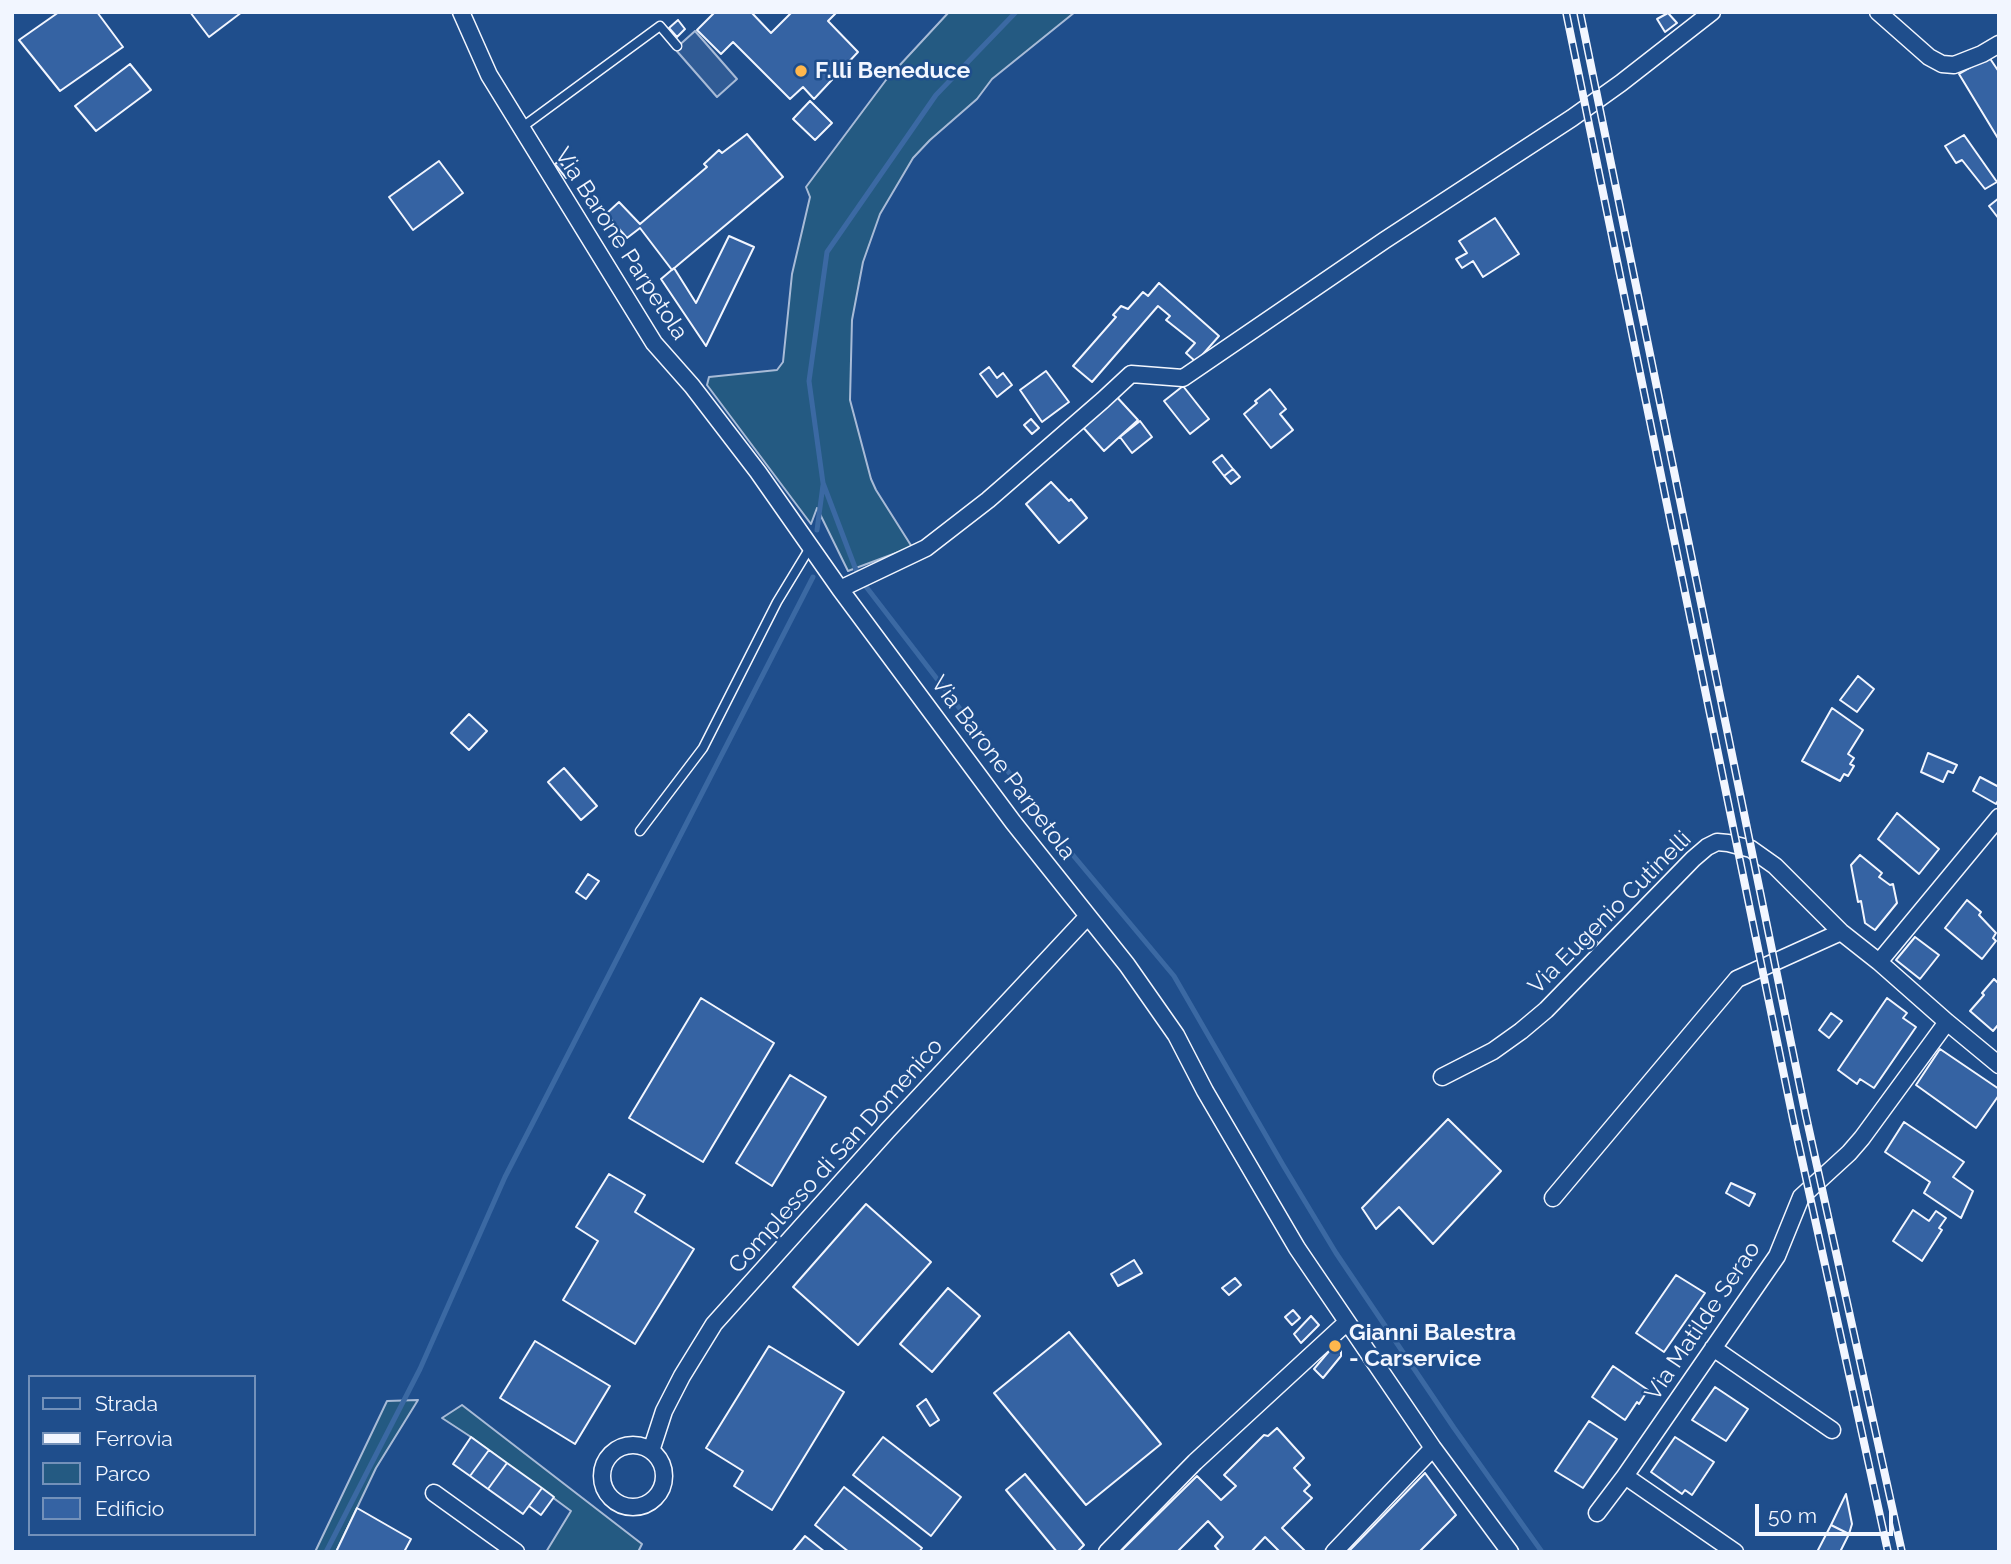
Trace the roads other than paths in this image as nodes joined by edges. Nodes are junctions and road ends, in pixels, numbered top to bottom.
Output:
1 (460, 12) edge
2 (1712, 12) edge
3 (1878, 12) edge
4 (1999, 44) edge
5 (677, 46) dead end
6 (522, 128) junction
7 (811, 546) junction
8 (840, 589) junction
9 (1999, 817) edge
10 (640, 831) dead end
11 (1088, 916) junction
12 (1840, 932) junction
13 (1879, 962) junction
14 (1947, 1022) junction
15 (1999, 1065) edge
16 (1442, 1077) dead end
17 (1553, 1198) dead end
18 (1346, 1323) junction
19 (1713, 1348) junction
20 (1832, 1430) dead end
21 (1433, 1448) junction
22 (651, 1451) dead end
23 (1625, 1476) junction
24 (434, 1493) dead end
25 (1597, 1513) dead end
26 (516, 1552) edge
27 (1107, 1552) edge
28 (1334, 1552) edge
29 (1510, 1552) edge
30 (1735, 1552) edge

1 - 6 street, Via Barone Parpetola
2 - 8 street
3 - 4 street
5 - 6 lane
6 - 7 street, Via Barone Parpetola
7 - 8 street, Via Barone Parpetola
7 - 10 lane
8 - 11 street, Via Barone Parpetola
9 - 13 street
11 - 18 street, Via Barone Parpetola
11 - 22 street, Complesso di San Domenico
12 - 13 street, Via Eugenio Cutinelli
12 - 16 street, Via Eugenio Cutinelli
12 - 17 street
13 - 14 street, Via Eugenio Cutinelli
14 - 15 street, Via Eugenio Cutinelli
14 - 19 street, Via Matilde Serao
18 - 21 street, Via Barone Parpetola
18 - 27 street
19 - 20 street
19 - 23 street, Via Matilde Serao
21 - 28 street
21 - 29 street, Via Barone Parpetola
23 - 25 street, Via Matilde Serao
23 - 30 street
24 - 26 street

